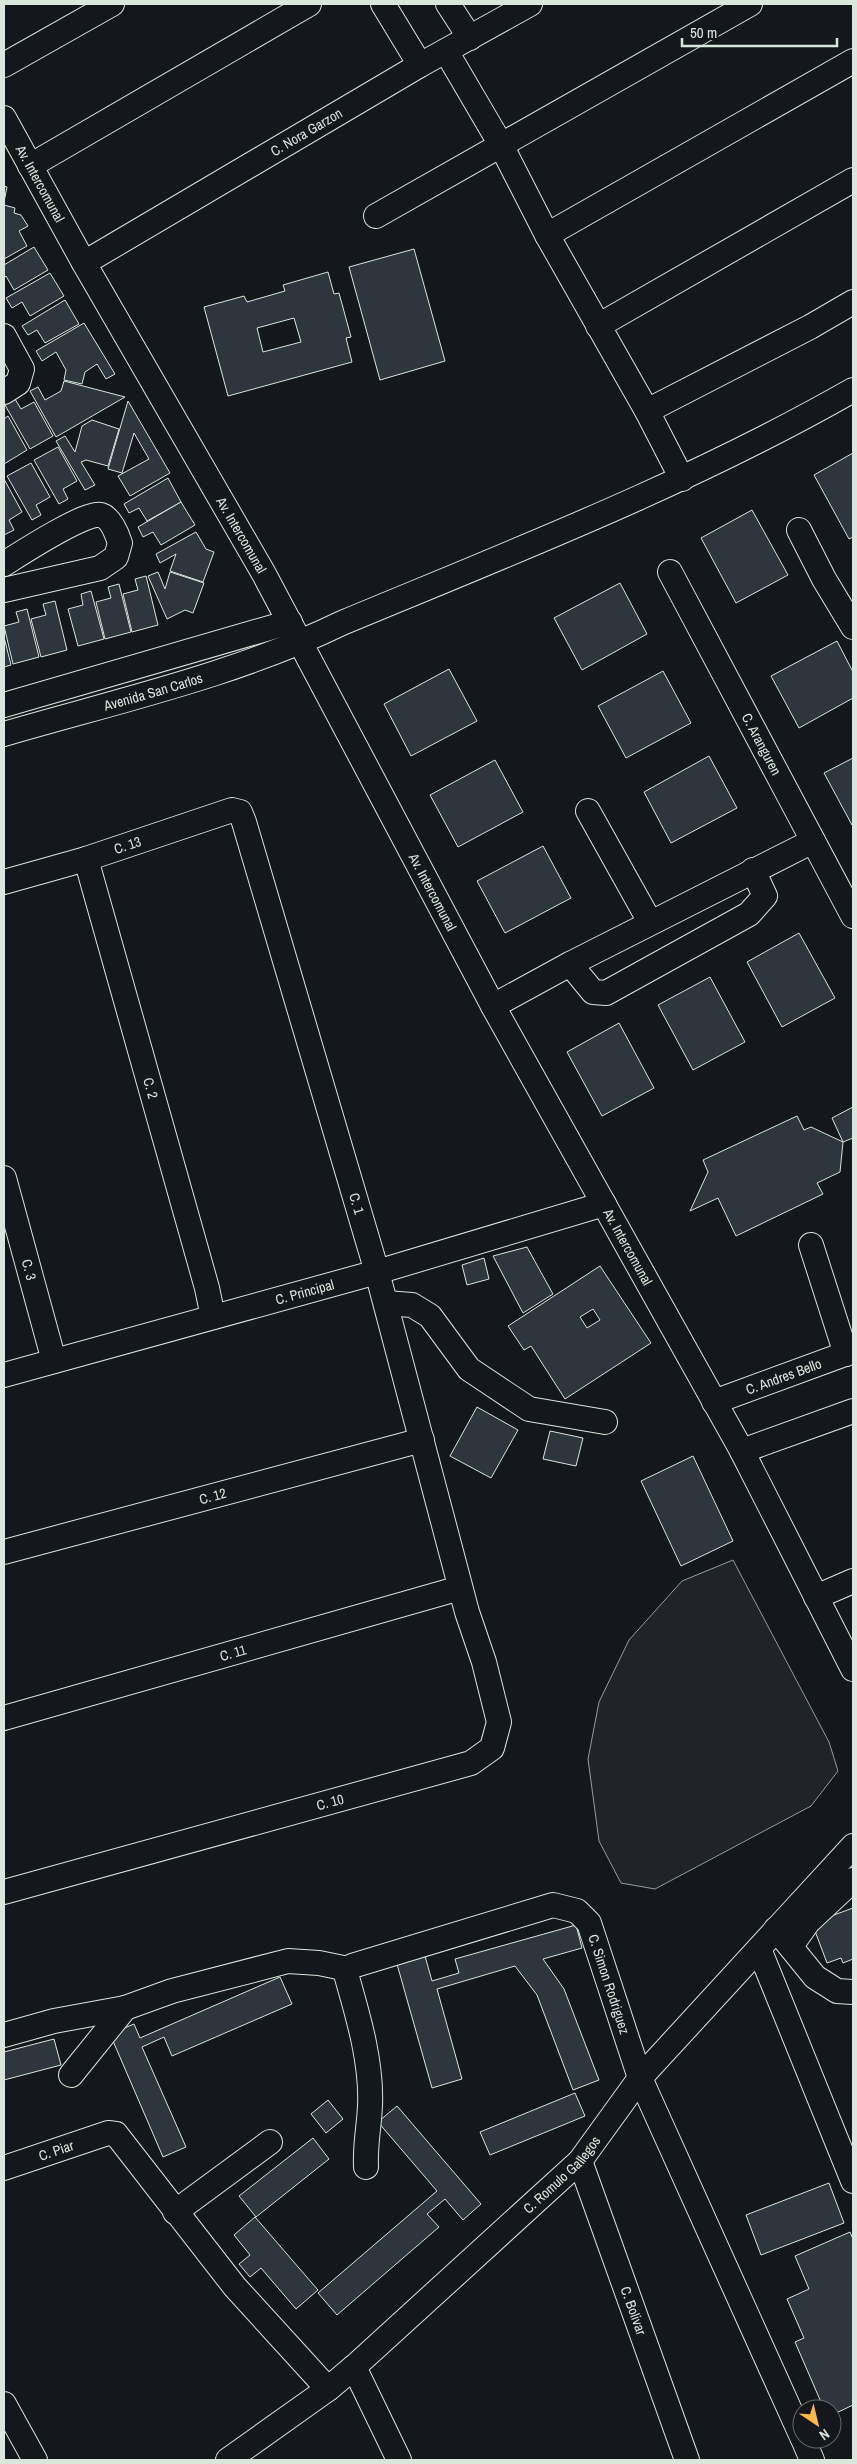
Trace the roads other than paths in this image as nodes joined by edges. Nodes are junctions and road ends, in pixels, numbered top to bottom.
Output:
1 (112, 4) edge
2 (309, 4) edge
3 (383, 4) edge
4 (448, 4) edge
5 (530, 4) edge
6 (750, 4) edge
7 (470, 38) junction
8 (446, 51) junction
9 (853, 61) edge
10 (4, 65) edge
11 (420, 65) junction
12 (4, 118) edge
13 (501, 145) junction
14 (30, 166) junction
15 (853, 180) edge
16 (376, 216) dead end
17 (547, 235) junction
18 (84, 263) junction
19 (853, 302) edge
20 (598, 326) junction
21 (4, 336) edge
22 (853, 390) edge
23 (4, 392) edge
24 (647, 411) junction
25 (682, 479) junction
26 (799, 530) dead end
27 (4, 564) edge
28 (670, 572) dead end
29 (4, 590) edge
30 (290, 622) junction
31 (853, 627) edge
32 (301, 643) junction
33 (4, 705) edge
34 (4, 734) edge
35 (588, 811) dead end
36 (244, 822) joint
37 (813, 841) junction
38 (86, 859) junction
39 (753, 870) junction
40 (4, 882) edge
41 (850, 902) edge
42 (650, 922) junction
43 (570, 964) junction
44 (493, 1006) junction
45 (4, 1178) edge
46 (604, 1204) junction
47 (811, 1245) dead end
48 (377, 1272) junction
49 (386, 1303) junction
50 (213, 1317) junction
51 (849, 1353) edge
52 (54, 1361) junction
53 (4, 1375) edge
54 (714, 1402) junction
55 (853, 1411) edge
56 (605, 1422) dead end
57 (422, 1440) junction
58 (742, 1451) junction
59 (4, 1552) edge
60 (853, 1581) edge
61 (460, 1588) junction
62 (816, 1597) junction
63 (844, 1628) edge
64 (853, 1669) edge
65 (4, 1718) edge
66 (853, 1846) edge
67 (847, 1875) edge
68 (4, 1892) edge
69 (784, 1938) junction
70 (759, 1949) junction
71 (348, 1969) junction
72 (853, 1992) edge
73 (125, 2008) junction
74 (4, 2035) edge
75 (71, 2075) dead end
76 (640, 2078) junction
77 (270, 2142) dead end
78 (580, 2161) junction
79 (366, 2167) dead end
80 (4, 2168) edge
81 (853, 2181) edge
82 (175, 2212) junction
83 (354, 2367) junction
84 (328, 2389) junction
85 (4, 2404) edge
86 (792, 2416) edge
87 (35, 2460) edge
88 (228, 2460) edge
89 (399, 2460) edge
90 (687, 2460) edge

1 - 10 street
2 - 14 street
3 - 11 street
4 - 7 street
5 - 7 street, C. Nora Garzon
6 - 13 street
7 - 8 street, C. Nora Garzon
8 - 11 street, C. Nora Garzon
8 - 13 street
9 - 17 street
11 - 18 street, C. Nora Garzon
12 - 14 street, Av. Intercomunal
13 - 16 street
13 - 17 street
14 - 18 street, Av. Intercomunal
15 - 20 street
17 - 20 street
18 - 30 street, Av. Intercomunal
19 - 24 street
20 - 24 street
21 - 23 street
22 - 25 street, Avenida San Carlos
24 - 25 street
25 - 32 street, Avenida San Carlos
26 - 31 street
27 - 29 street
28 - 37 street, C. Aranguren
30 - 32 street, Av. Intercomunal
30 - 33 street, Avenida San Carlos
32 - 34 street, Avenida San Carlos
32 - 44 street, Av. Intercomunal
35 - 42 street
36 - 38 street, C. 13
36 - 48 street, C. 1
37 - 39 street
37 - 41 street, C. Aranguren
38 - 40 street, C. 13
38 - 50 street, C. 2
39 - 42 street
39 - 43 street
42 - 43 street
43 - 44 street
44 - 46 street, Av. Intercomunal
45 - 52 street, C. 3
46 - 48 street, C. Principal
46 - 54 street, Av. Intercomunal
47 - 51 street
48 - 49 street, C. 1
48 - 50 street, C. Principal
49 - 56 street
49 - 57 street, C. 1
50 - 52 street, C. Principal
51 - 54 street, C. Andres Bello
52 - 53 street, C. Principal
54 - 58 street, Av. Intercomunal
55 - 58 street
57 - 59 street, C. 12
57 - 61 street, C. 1
58 - 62 street, Av. Intercomunal
60 - 62 street
61 - 65 street, C. 11
61 - 68 street, C. 10
62 - 63 street, Av. Intercomunal
63 - 64 street, Av. Intercomunal
66 - 67 street, C. Romulo Gallegos
67 - 69 street, C. Romulo Gallegos
69 - 70 street, C. Romulo Gallegos
69 - 72 street
70 - 76 street, C. Romulo Gallegos
70 - 81 street
71 - 73 street
71 - 76 street, C. Simon Rodriguez
71 - 79 street
73 - 74 street
73 - 75 street
76 - 78 street, C. Romulo Gallegos
76 - 86 street, C. Simon Rodriguez
77 - 82 street
78 - 83 street, C. Romulo Gallegos
78 - 90 street, C. Bolivar
80 - 82 street, C. Piar
82 - 84 street
83 - 84 street, C. Romulo Gallegos
83 - 89 street
84 - 88 street, C. Romulo Gallegos
85 - 87 street

